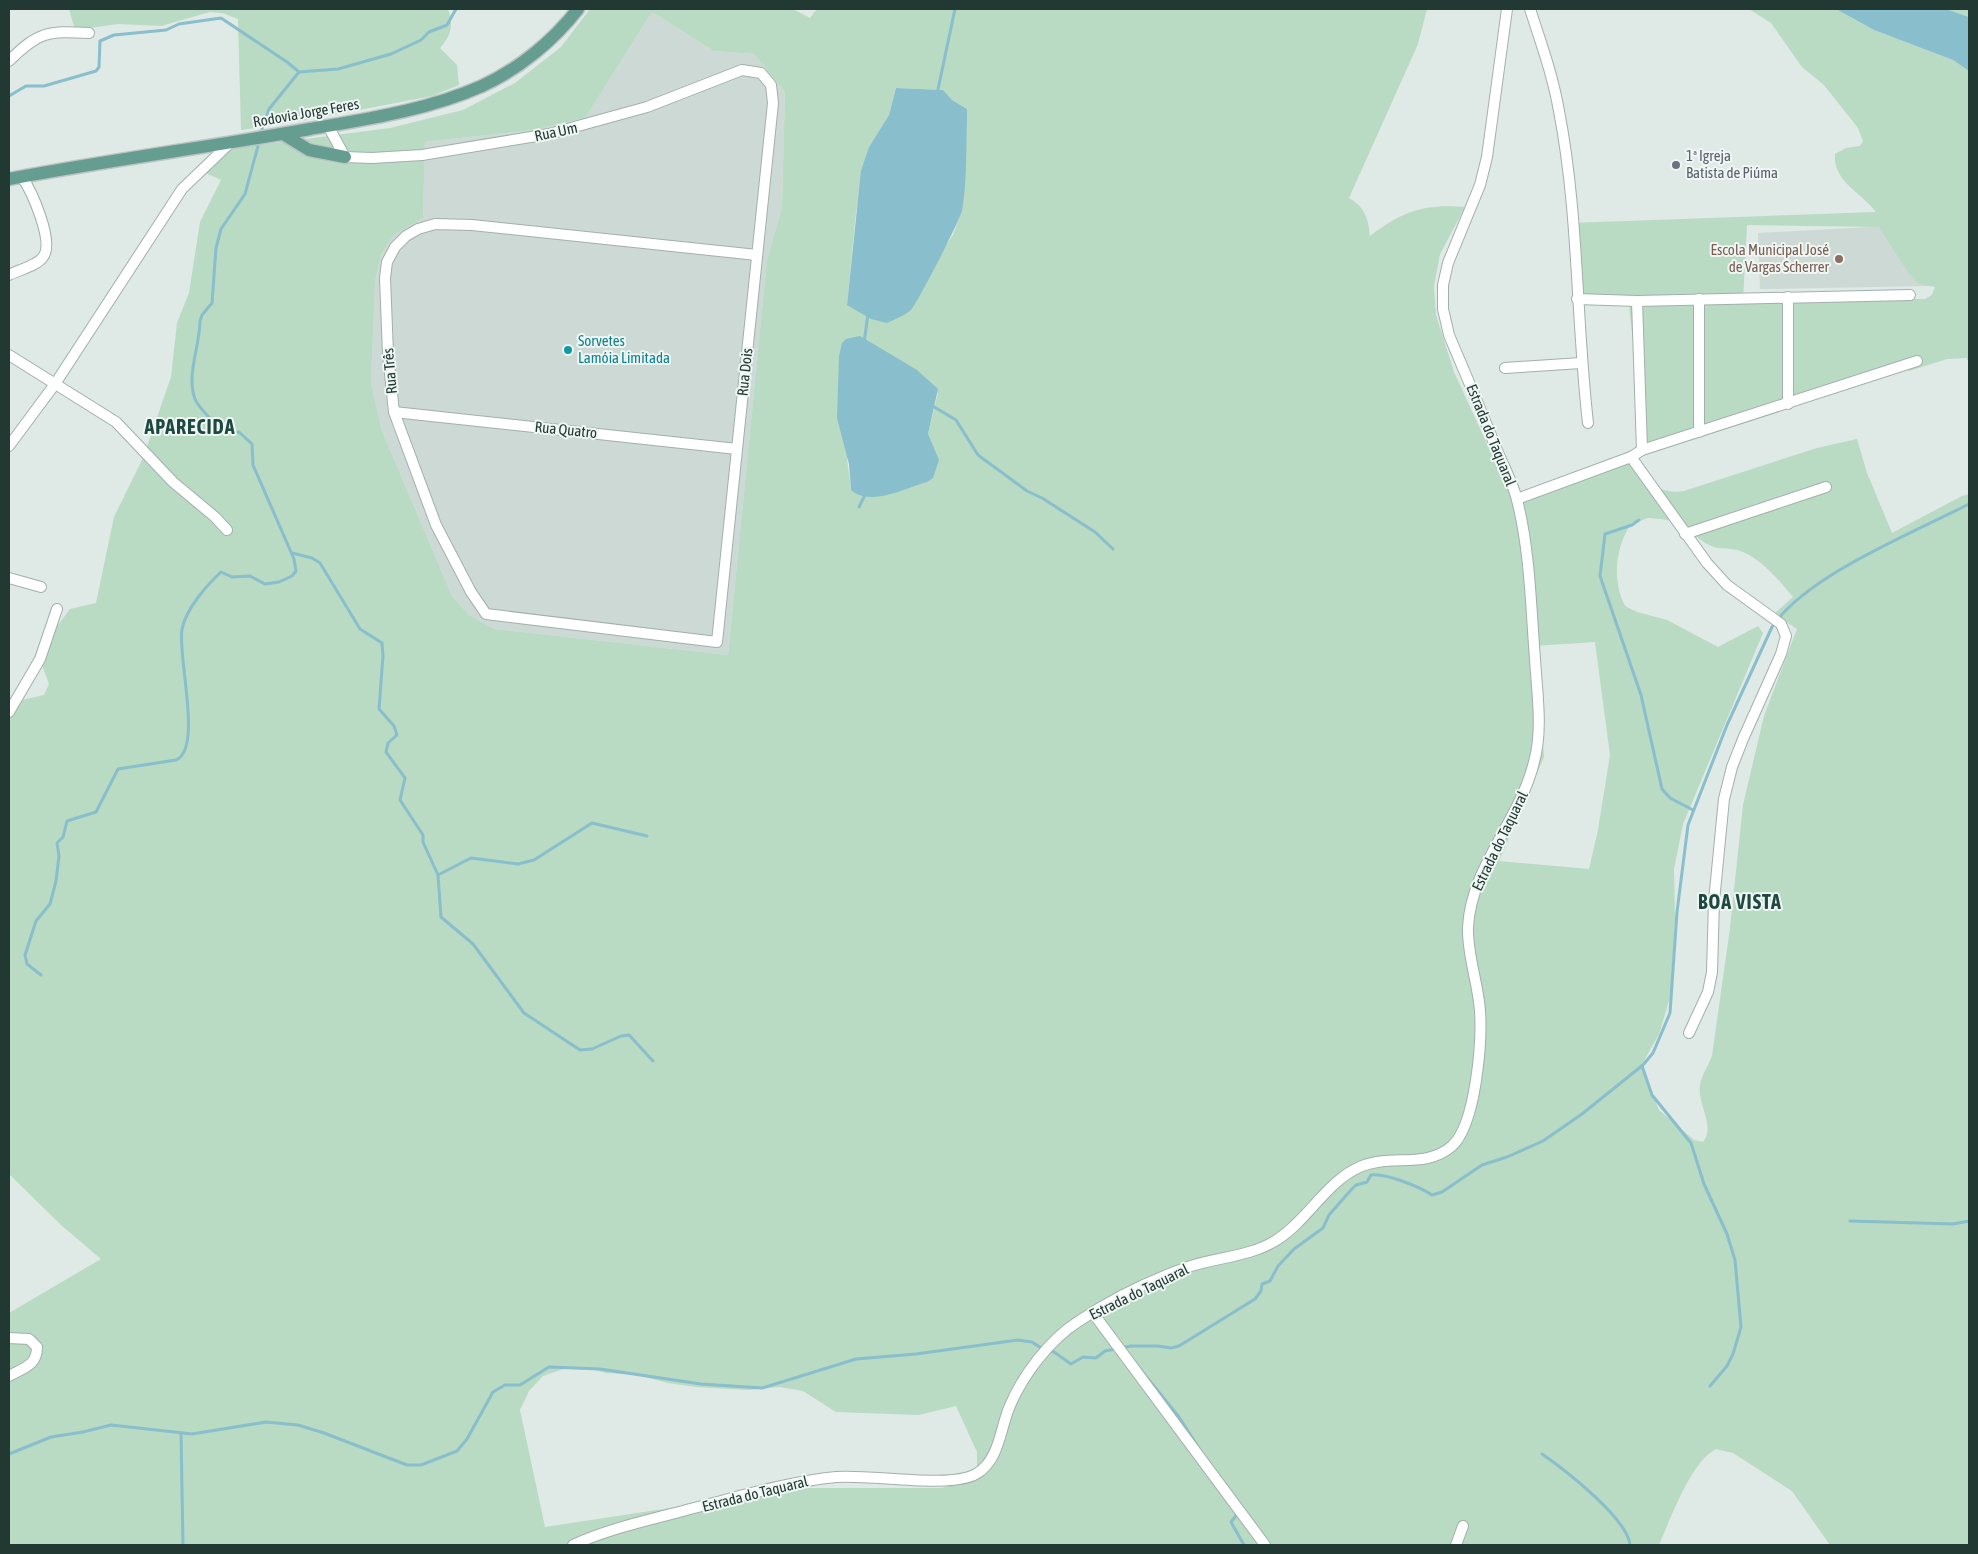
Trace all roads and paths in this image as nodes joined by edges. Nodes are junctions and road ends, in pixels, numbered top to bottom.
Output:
1 (578, 9) edge
2 (1508, 9) edge
3 (1530, 9) edge
4 (89, 33) dead end
5 (9, 61) edge
6 (773, 103) joint
7 (328, 126) junction
8 (283, 134) junction
9 (231, 142) junction
10 (345, 157) junction
11 (22, 176) junction
12 (9, 179) edge
13 (757, 255) junction
14 (9, 275) edge
15 (1910, 294) dead end
16 (1788, 297) junction
17 (1577, 299) junction
18 (1699, 299) junction
19 (1638, 301) junction
20 (9, 355) edge
21 (1917, 361) dead end
22 (1581, 363) junction
23 (1506, 368) dead end
24 (55, 384) junction
25 (1788, 404) junction
26 (394, 412) junction
27 (1588, 423) dead end
28 (1699, 432) junction
29 (9, 446) edge
30 (738, 449) junction
31 (1642, 450) junction
32 (1630, 457) junction
33 (1826, 487) dead end
34 (1517, 499) junction
35 (227, 530) dead end
36 (1684, 534) junction
37 (9, 578) edge
38 (41, 587) dead end
39 (57, 608) dead end
40 (717, 642) joint
41 (9, 712) edge
42 (1689, 1033) dead end
43 (1093, 1312) junction
44 (9, 1338) edge
45 (9, 1376) edge
46 (1463, 1526) dead end
47 (573, 1545) edge
48 (1265, 1545) edge
49 (1456, 1545) edge

1 - 7 main road, Rodovia Jorge Feres
2 - 34 street, Estrada do Taquaral
3 - 17 street
4 - 5 street
6 - 10 street, Rua Um
6 - 13 street, Rua Dois
7 - 8 main road, Rodovia Jorge Feres
7 - 10 street
8 - 9 main road, Rodovia Jorge Feres
8 - 10 main road
9 - 11 main road, Rodovia Jorge Feres
9 - 24 street
11 - 12 main road, Rodovia Jorge Feres
11 - 14 street
13 - 26 street, Rua Três
13 - 30 street, Rua Dois
15 - 16 street
16 - 18 street
16 - 25 street
17 - 19 street
17 - 22 street
18 - 19 street
18 - 28 street
19 - 31 street
20 - 24 street
21 - 25 street
22 - 23 street
22 - 27 street
24 - 29 street
24 - 35 street
25 - 28 street
26 - 30 street, Rua Quatro
26 - 40 street, Rua Três
28 - 31 street
30 - 40 street, Rua Dois
31 - 32 street
32 - 34 street
32 - 36 street
33 - 36 street
34 - 43 street, Estrada do Taquaral
36 - 42 street
37 - 38 street
39 - 41 street
43 - 47 street, Estrada do Taquaral
43 - 48 street
44 - 45 street
46 - 49 street

